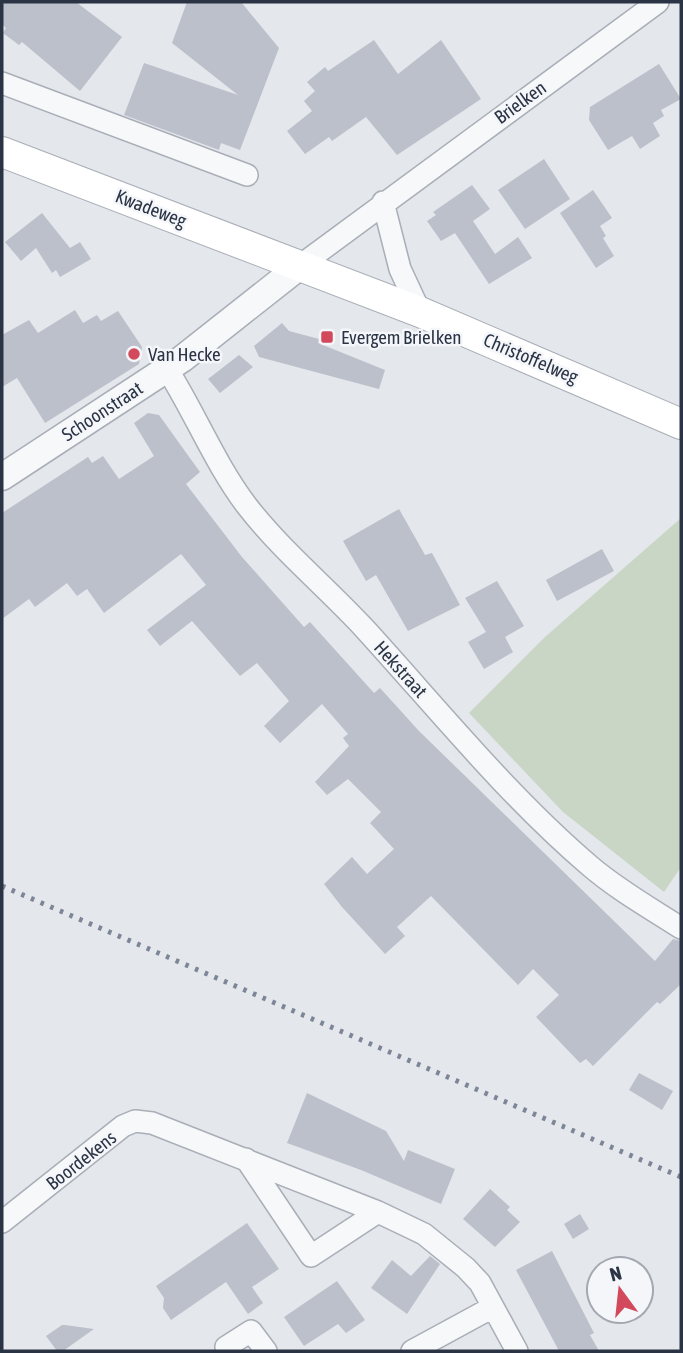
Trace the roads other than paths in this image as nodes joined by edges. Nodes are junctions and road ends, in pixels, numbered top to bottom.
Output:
1 (658, 2) edge
2 (2, 83) edge
3 (2, 152) edge
4 (247, 175) dead end
5 (383, 202) junction
6 (301, 265) junction
7 (420, 312) junction
8 (167, 369) junction
9 (681, 424) edge
10 (2, 477) edge
11 (681, 929) edge
12 (246, 1159) junction
13 (378, 1212) junction
14 (2, 1222) edge
15 (494, 1307) junction
16 (229, 1351) edge
17 (266, 1351) edge
18 (412, 1351) edge
19 (517, 1351) edge

1 - 5 street, Brielken
2 - 4 street
3 - 6 main road, Kwadeweg
5 - 6 street, Brielken
5 - 7 street
6 - 7 main road, Christoffelweg
6 - 8 street, Schoonstraat
7 - 9 main road, Christoffelweg
8 - 10 street, Schoonstraat
8 - 11 street, Hekstraat
12 - 13 street, Boordekens
12 - 13 street
12 - 14 street, Boordekens
13 - 15 street, Boordekens
15 - 18 street
15 - 19 street, Boordekens
16 - 17 street

